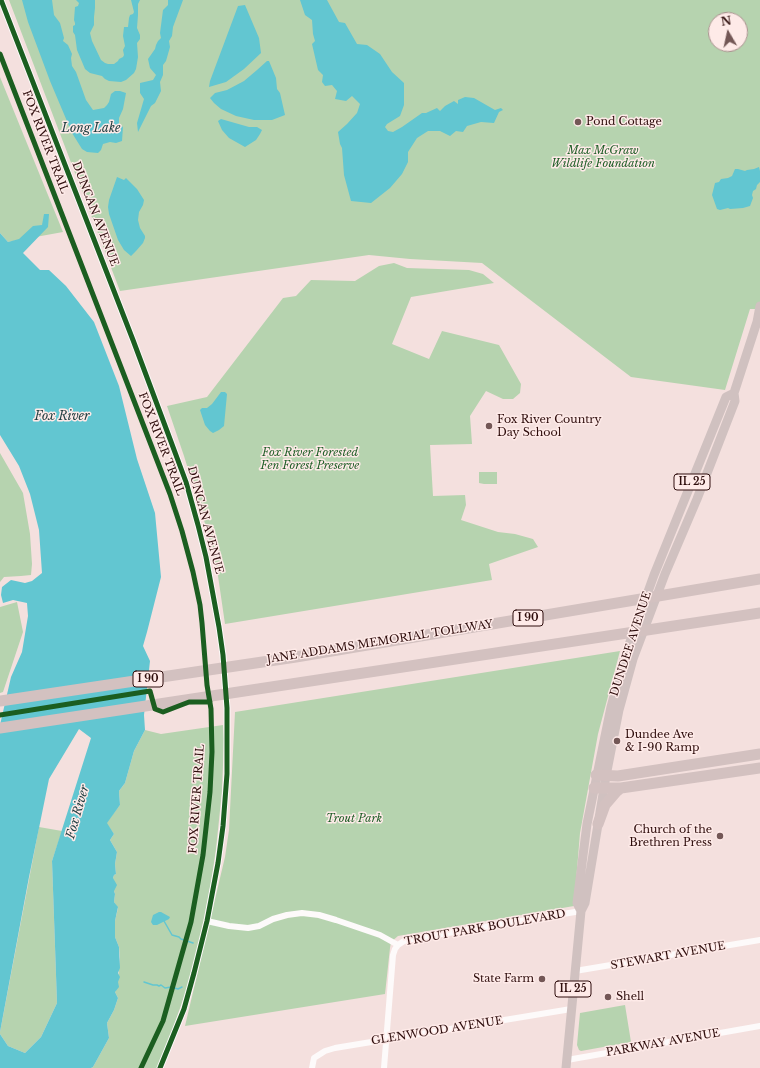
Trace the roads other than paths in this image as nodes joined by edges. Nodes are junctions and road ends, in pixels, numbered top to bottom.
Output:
1 (1, 0) edge
2 (760, 306) edge
3 (758, 322) edge
4 (734, 393) junction
5 (760, 579) edge
6 (760, 613) edge
7 (629, 657) junction
8 (0, 701) edge
9 (0, 728) edge
10 (760, 754) edge
11 (760, 768) edge
12 (601, 776) junction
13 (599, 788) junction
14 (621, 788) junction
15 (598, 824) junction
16 (581, 911) junction
17 (207, 921) junction
18 (760, 940) edge
19 (398, 945) junction
20 (575, 971) junction
21 (571, 1009) junction
22 (760, 1026) edge
23 (386, 1040) junction
24 (566, 1064) edge
25 (160, 1068) edge
26 (312, 1068) edge
27 (384, 1068) edge

1 - 17 street, DUNCAN AVENUE
2 - 3 main road, IL 25
3 - 4 main road, DUNDEE AVENUE / IL 25
4 - 7 main road, DUNDEE AVENUE / IL 25
4 - 7 main road, DUNDEE AVENUE / IL 25
5 - 8 highway, JANE ADDAMS MEMORIAL TOLLWAY / I 90
6 - 9 highway, I 90
7 - 12 main road, DUNDEE AVENUE / IL 25
10 - 12 highway
11 - 14 highway
12 - 13 main road, DUNDEE AVENUE / IL 25
13 - 14 highway
13 - 15 main road, DUNDEE AVENUE / IL 25
13 - 16 main road, DUNDEE AVENUE / IL 25
14 - 15 highway
15 - 16 main road, DUNDEE AVENUE / IL 25
16 - 19 street, TROUT PARK BOULEVARD
16 - 20 main road, DUNDEE AVENUE / IL 25
17 - 19 street, TROUT PARK BOULEVARD
17 - 25 street, DUNCAN AVENUE
18 - 20 street, STEWART AVENUE
19 - 23 street
20 - 21 main road, DUNDEE AVENUE / IL 25
21 - 23 street, GLENWOOD AVENUE
21 - 24 main road, DUNDEE AVENUE / IL 25
22 - 24 street, PARKWAY AVENUE
23 - 26 street, GLENWOOD AVENUE
23 - 27 street

